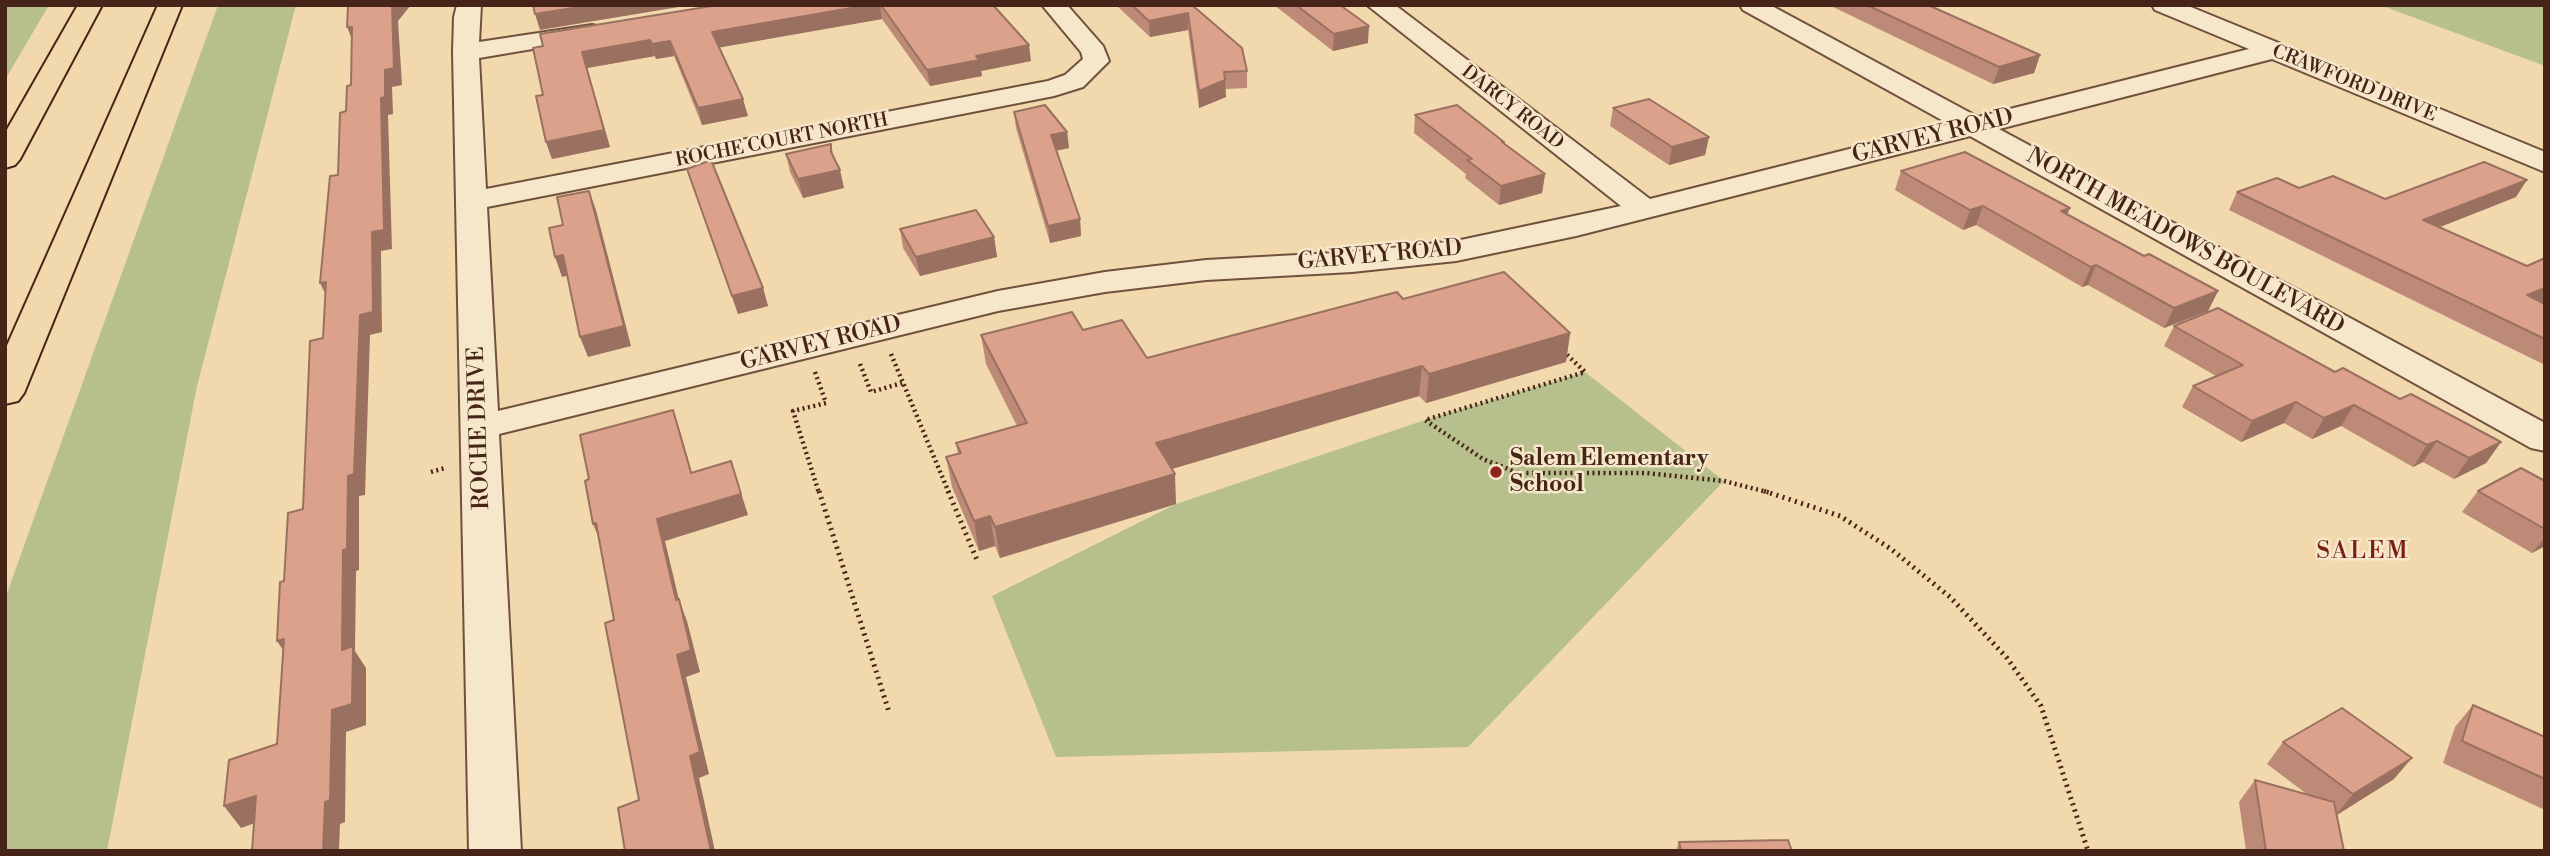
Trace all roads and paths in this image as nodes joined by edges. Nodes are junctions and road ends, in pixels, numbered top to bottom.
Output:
1 (90, 5) edge
2 (170, 5) edge
3 (469, 5) edge
4 (1054, 5) edge
5 (1379, 5) edge
6 (1752, 5) edge
7 (2164, 5) edge
8 (611, 29) edge
9 (2273, 51) junction
10 (466, 52) junction
11 (1973, 126) junction
12 (5, 159) edge
13 (2545, 163) edge
14 (472, 201) junction
15 (1645, 210) junction
16 (1556, 344) edge
17 (888, 348) dead end
18 (858, 360) dead end
19 (815, 371) dead end
20 (902, 383) junction
21 (5, 393) edge
22 (480, 427) junction
23 (2545, 439) edge
24 (977, 559) dead end
25 (889, 712) dead end
26 (495, 851) edge
27 (2088, 851) edge

1 - 12 highway
2 - 21 highway
3 - 10 street, ROCHE DRIVE
4 - 14 street, ROCHE COURT NORTH
5 - 15 street, DARCY ROAD
6 - 11 street, NORTH MEADOWS BOULEVARD
7 - 9 street, CRAWFORD DRIVE
8 - 10 street
9 - 11 street, GARVEY ROAD
9 - 13 street, CRAWFORD DRIVE
10 - 14 street, ROCHE DRIVE
11 - 15 street, GARVEY ROAD
11 - 23 street, NORTH MEADOWS BOULEVARD
14 - 22 street, ROCHE DRIVE
15 - 22 street, GARVEY ROAD
16 - 27 path
17 - 20 path
18 - 20 path
19 - 25 path
20 - 24 path
22 - 26 street, ROCHE DRIVE

